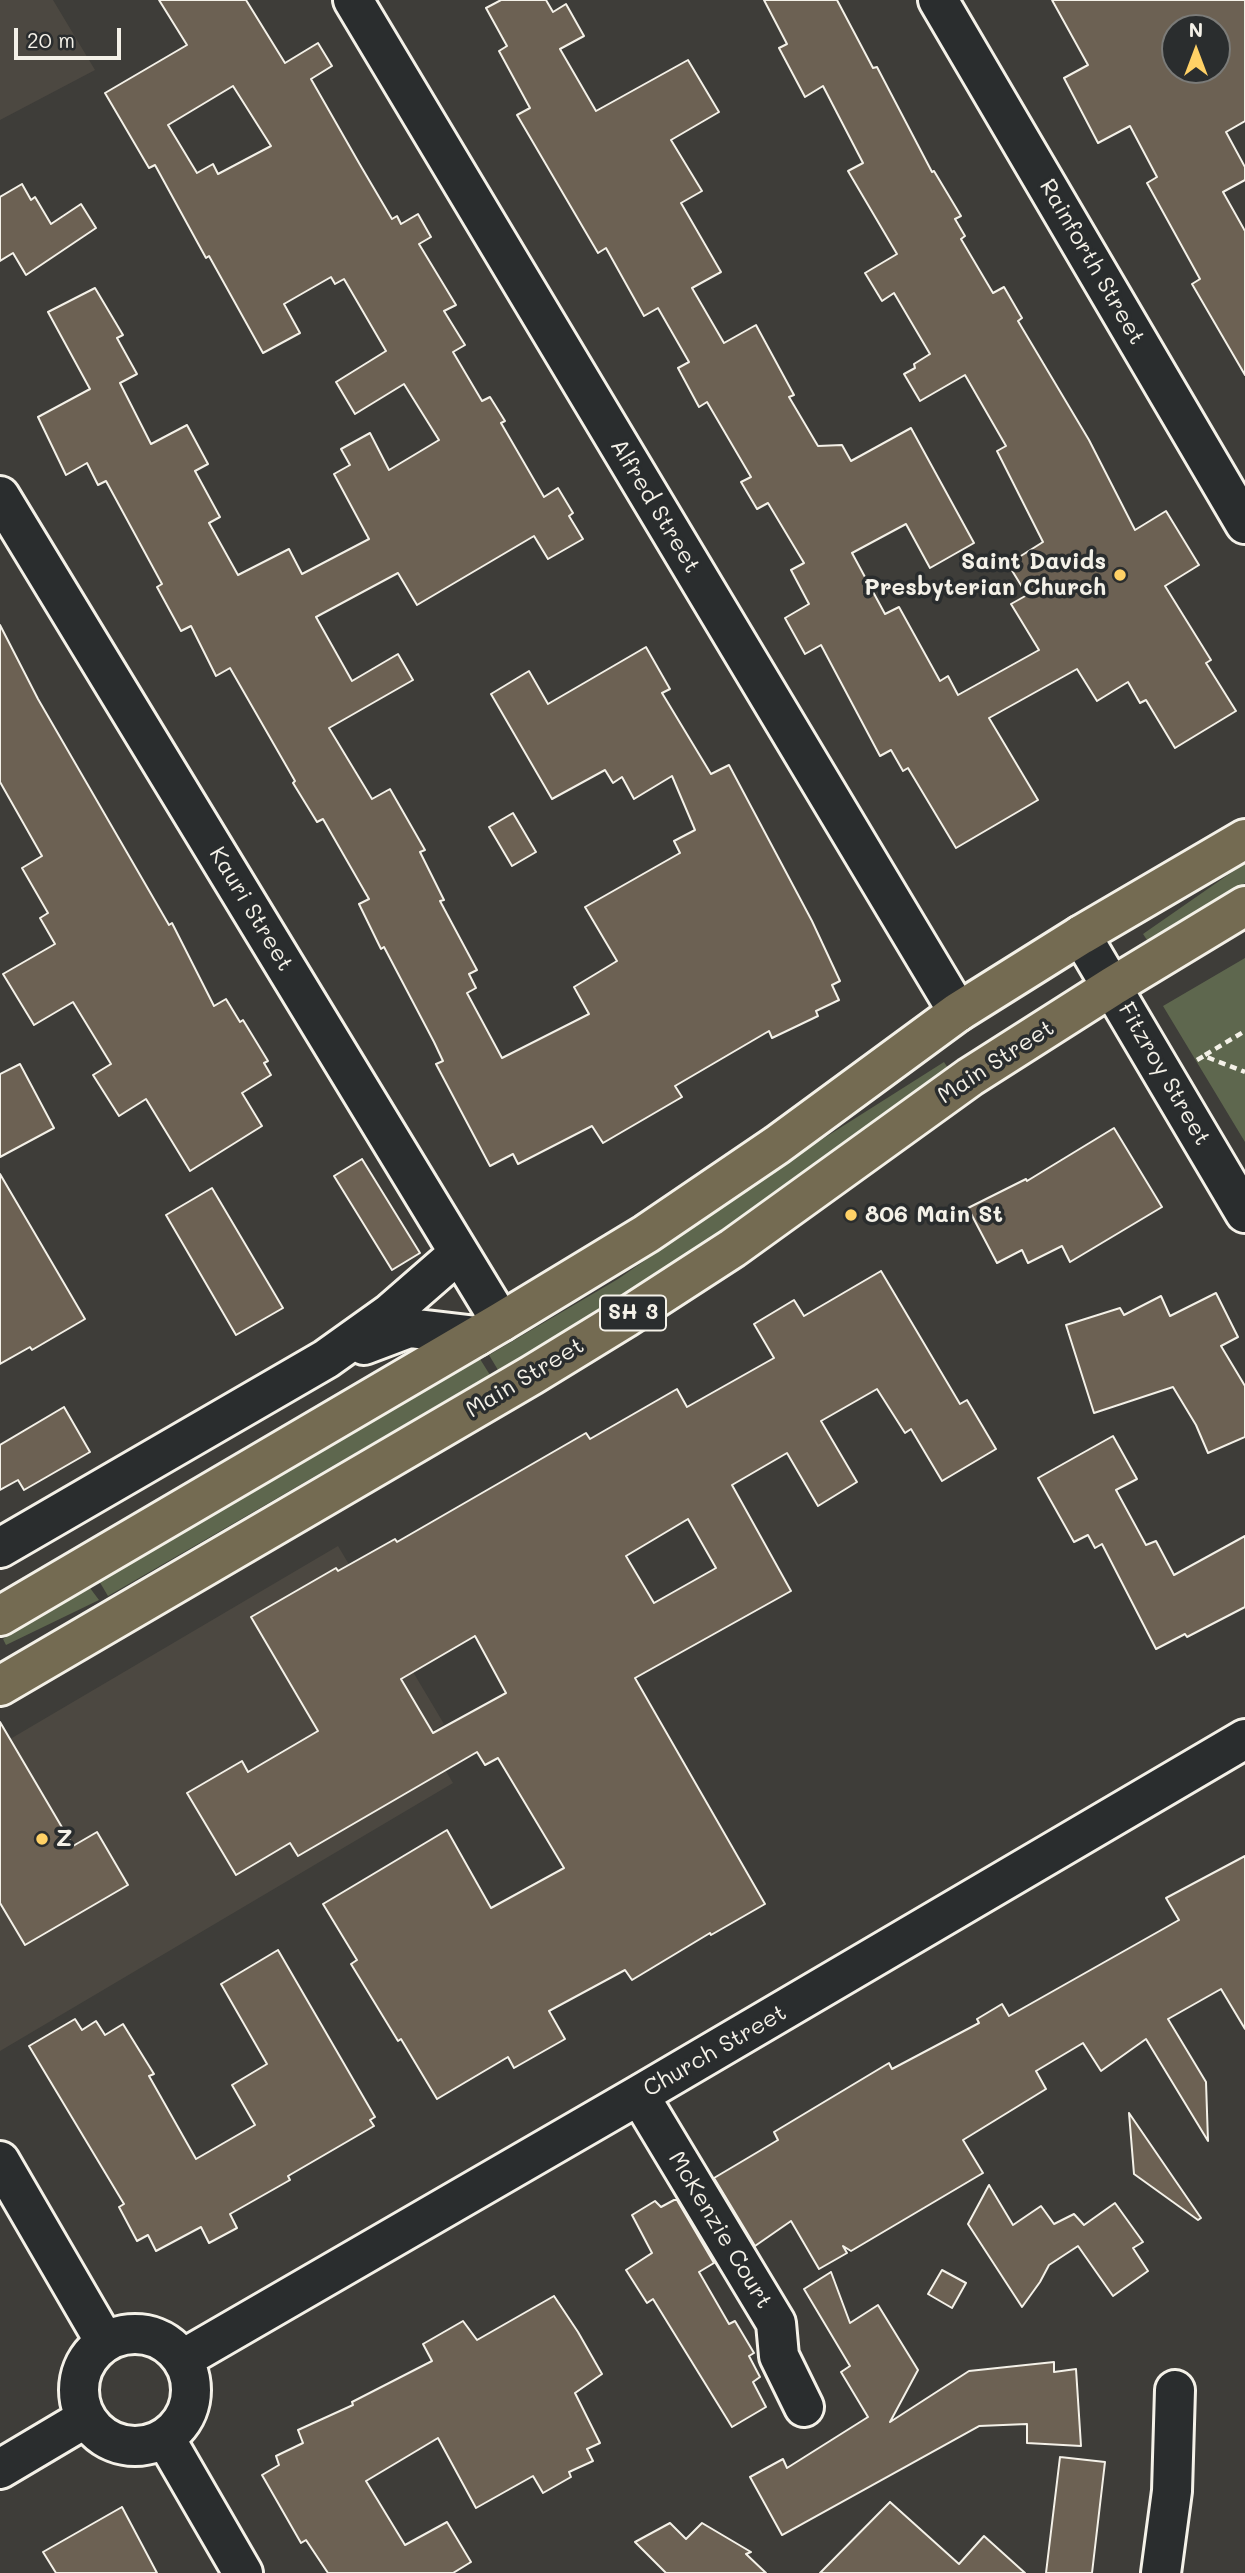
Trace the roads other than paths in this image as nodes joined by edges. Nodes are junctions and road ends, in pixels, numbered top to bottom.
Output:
1 (353, 0) edge
2 (938, 0) edge
3 (0, 496) edge
4 (1245, 524) edge
5 (1245, 839) edge
6 (1245, 906) edge
7 (1081, 935) junction
8 (1113, 986) junction
9 (958, 1012) junction
10 (1245, 1213) edge
11 (459, 1253) junction
12 (489, 1329) junction
13 (326, 1359) junction
14 (0, 1548) edge
15 (0, 1616) edge
16 (0, 1686) edge
17 (1245, 1739) edge
18 (639, 2095) junction
19 (0, 2161) edge
20 (105, 2342) junction
21 (183, 2359) junction
22 (1175, 2390) dead end
23 (804, 2407) dead end
24 (86, 2418) junction
25 (165, 2438) junction
26 (0, 2469) edge
27 (243, 2573) edge
28 (1161, 2573) edge

1 - 9 street, Alfred Street
2 - 4 street, Rainforth Street
3 - 11 street, Kauri Street
5 - 7 highway, SH 3
6 - 8 highway, Main Street / SH 3
7 - 8 street, Fitzroy Street
7 - 9 highway, SH 3
8 - 10 street, Fitzroy Street
8 - 16 highway, Main Street / SH 3
9 - 12 highway, SH 3
11 - 12 street, Kauri Street
11 - 13 street
12 - 13 street
12 - 15 highway, SH 3
13 - 14 street
17 - 18 street, Church Street
18 - 21 street, Church Street
18 - 23 street, McKenzie Court
19 - 20 street
20 - 21 street
20 - 24 street
21 - 25 street
22 - 28 street
24 - 25 street
24 - 26 street
25 - 27 street

